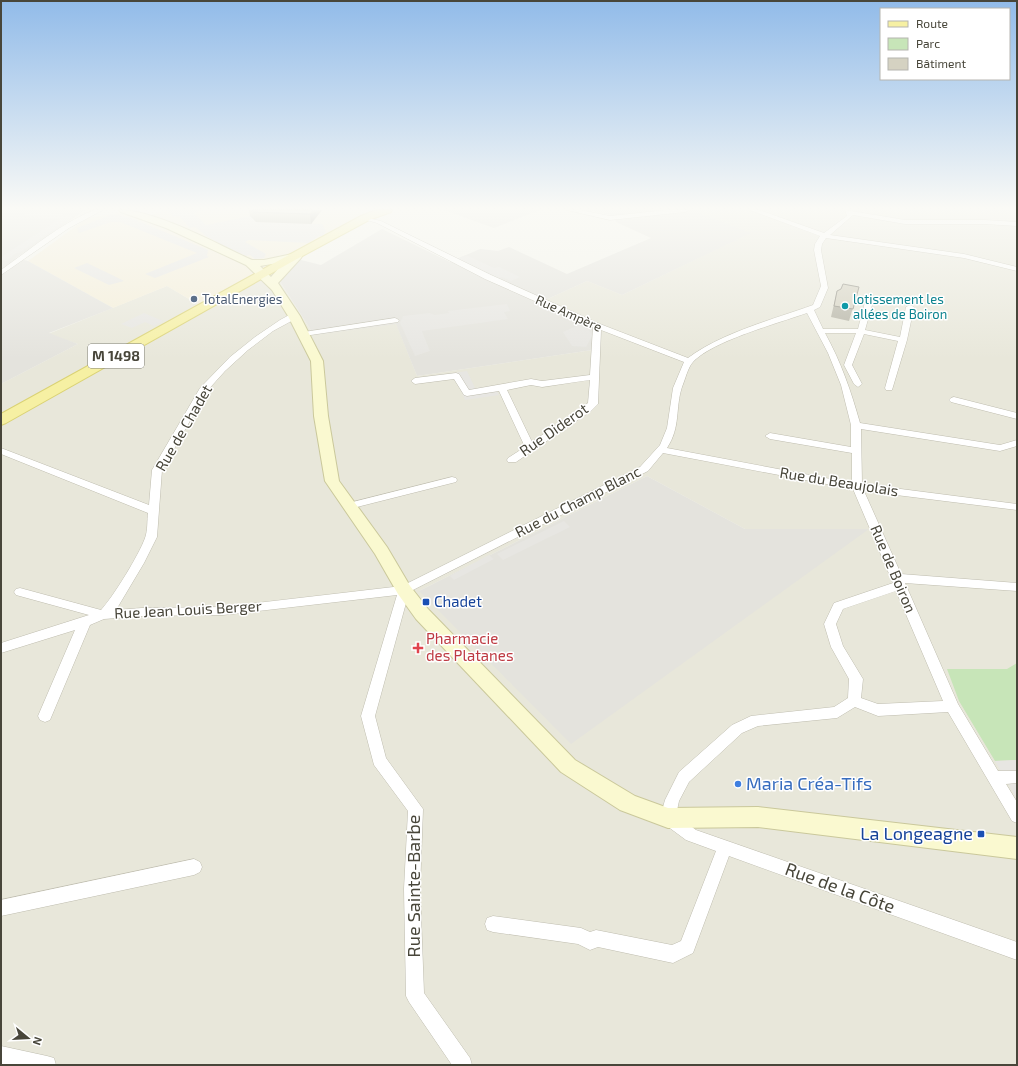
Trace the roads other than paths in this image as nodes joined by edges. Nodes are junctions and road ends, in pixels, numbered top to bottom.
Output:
1 (21, 260) edge
2 (242, 260) edge
3 (280, 260) edge
4 (291, 260) edge
5 (454, 260) edge
6 (819, 260) edge
7 (979, 260) edge
8 (251, 264) junction
9 (1017, 269) edge
10 (1, 273) edge
11 (268, 279) junction
12 (249, 282) junction
13 (870, 298) dead end
14 (910, 307) dead end
15 (810, 309) junction
16 (294, 316) junction
17 (395, 320) dead end
18 (597, 326) junction
19 (820, 331) junction
20 (861, 331) junction
21 (304, 334) junction
22 (903, 340) junction
23 (689, 362) junction
24 (594, 376) junction
25 (416, 381) dead end
26 (858, 384) dead end
27 (502, 388) junction
28 (889, 388) dead end
29 (954, 400) dead end
30 (1017, 416) edge
31 (1, 420) edge
32 (856, 425) junction
33 (770, 436) dead end
34 (1017, 443) edge
35 (530, 448) junction
36 (662, 450) junction
37 (1, 451) edge
38 (856, 451) junction
39 (512, 460) dead end
40 (452, 480) dead end
41 (857, 487) junction
42 (350, 506) junction
43 (1017, 507) edge
44 (154, 511) junction
45 (898, 582) junction
46 (1017, 587) edge
47 (404, 590) junction
48 (20, 592) dead end
49 (103, 615) junction
50 (85, 621) junction
51 (1, 648) edge
52 (854, 700) junction
53 (952, 706) junction
54 (45, 716) dead end
55 (1017, 777) edge
56 (995, 778) junction
57 (1017, 816) edge
58 (668, 818) junction
59 (725, 847) junction
60 (1017, 848) edge
61 (194, 867) dead end
62 (1, 908) edge
63 (493, 924) dead end
64 (1017, 951) edge
65 (1, 1055) edge
66 (47, 1065) edge
67 (463, 1065) edge

1 - 10 street
2 - 8 main road
3 - 8 main road
4 - 11 main road, M 1498
5 - 18 street, Rue Ampère
6 - 15 street
7 - 9 street
8 - 11 main road
8 - 12 main road
11 - 12 main road, M 1498
11 - 16 main road
12 - 31 main road, M 1498
13 - 20 street
14 - 22 street
15 - 19 street, Rue de Boiron
15 - 23 street, Rue du Champ Blanc
16 - 21 main road
16 - 44 street, Rue de Chadet
17 - 21 street
18 - 23 street, Rue Ampère
18 - 24 street, Rue Diderot
19 - 20 street
19 - 32 street, Rue de Boiron
20 - 22 street
20 - 26 street
21 - 42 main road
22 - 28 street
23 - 36 street, Rue du Champ Blanc
24 - 27 street
24 - 35 street, Rue Diderot
25 - 27 street
27 - 35 street
29 - 30 street
32 - 34 street
32 - 38 street, Rue de Boiron
33 - 38 street
35 - 39 street, Rue Diderot
36 - 41 street, Rue du Beaujolais
36 - 47 street, Rue du Champ Blanc
37 - 44 street
38 - 41 street, Rue de Boiron
40 - 42 street
41 - 43 street, Rue du Beaujolais
41 - 45 street, Rue de Boiron
42 - 47 main road
44 - 49 street, Rue de Chadet
45 - 46 street
45 - 52 street
45 - 53 street, Rue de Boiron
47 - 49 street, Rue Jean Louis Berger
47 - 58 main road
47 - 67 street, Rue Sainte-Barbe
48 - 49 street
49 - 50 street, Rue Jean Louis Berger
50 - 51 street, Rue Jean Louis Berger
50 - 54 street
52 - 53 street
52 - 58 street
53 - 56 street, Rue de Boiron
55 - 56 street
56 - 57 street, Rue de Boiron
58 - 59 street, Rue de la Côte
58 - 60 main road
59 - 63 street
59 - 64 street, Rue de la Côte
61 - 62 street
65 - 66 street

